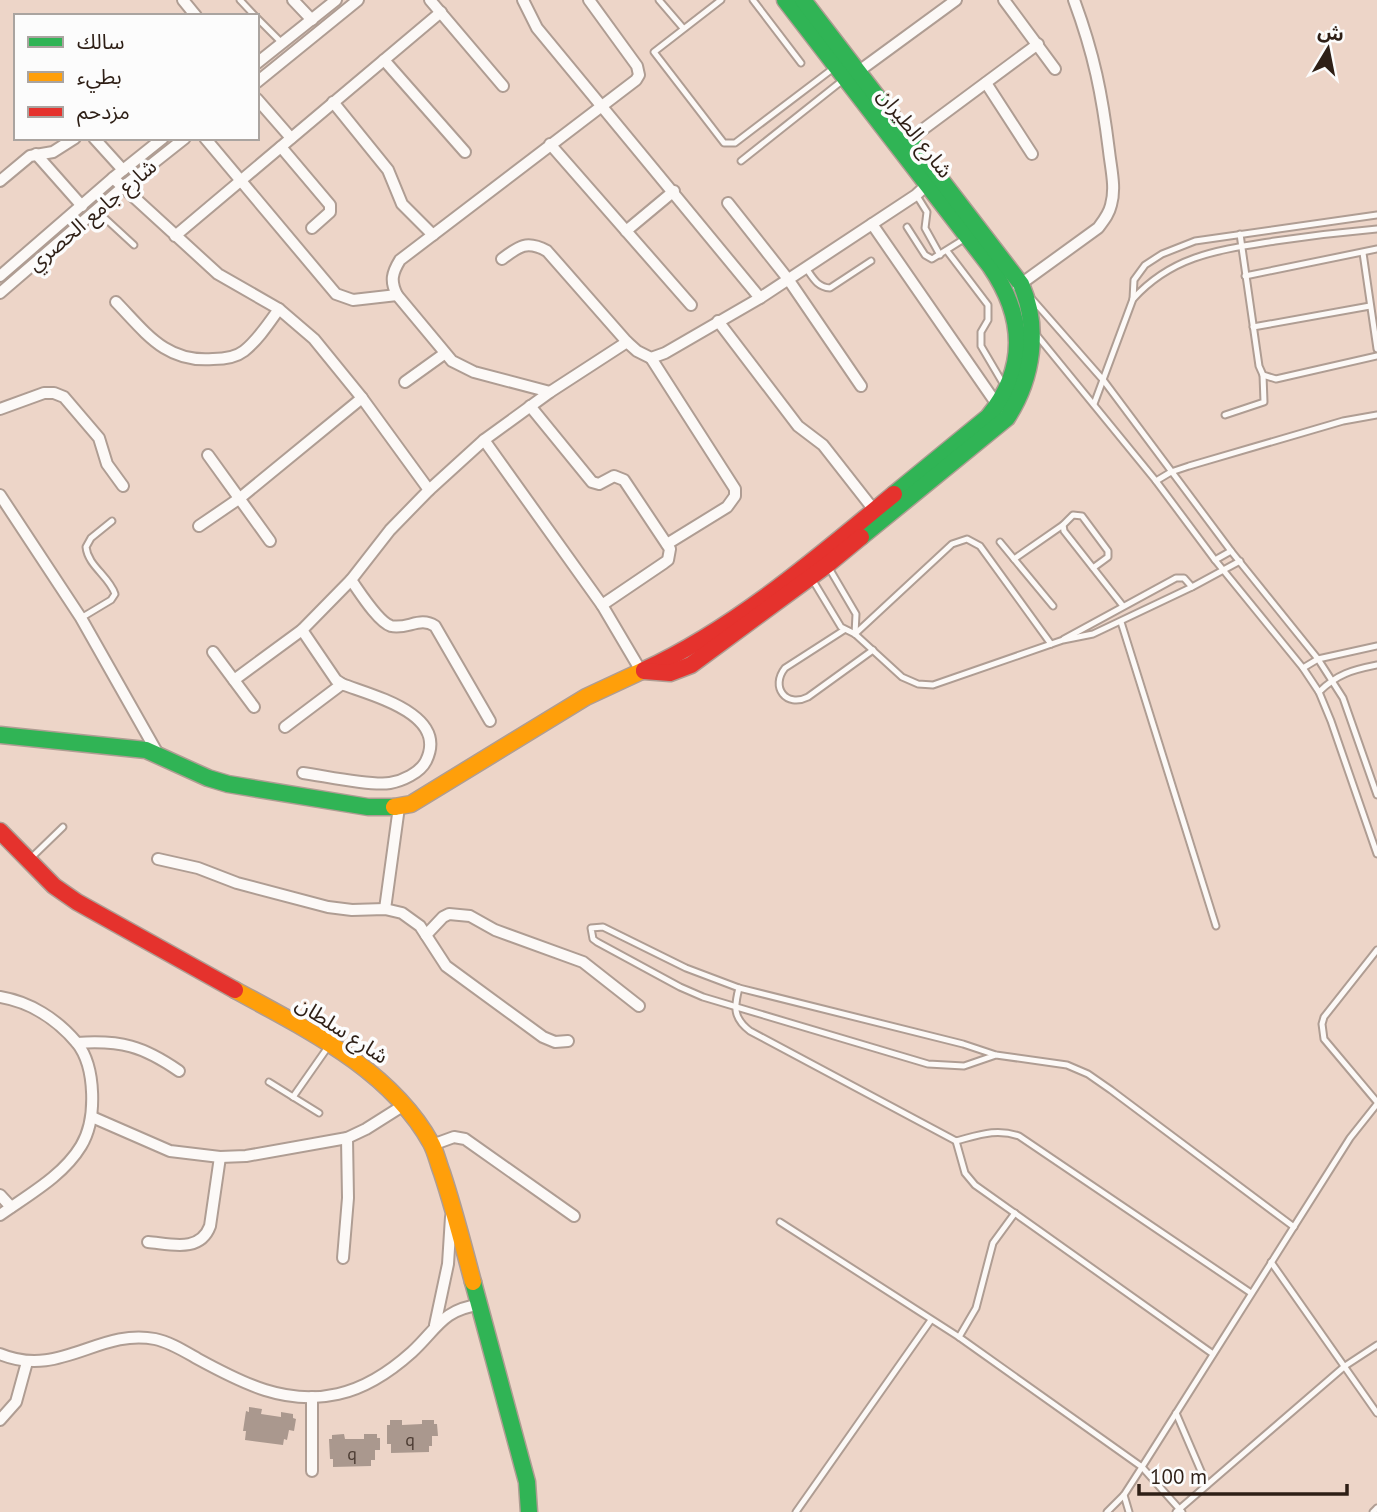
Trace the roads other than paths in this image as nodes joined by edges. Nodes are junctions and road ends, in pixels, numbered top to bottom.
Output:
1 (240, 0) edge
2 (293, 0) edge
3 (336, 0) edge
4 (358, 0) edge
5 (430, 0) edge
6 (523, 0) edge
7 (589, 0) edge
8 (659, 0) edge
9 (720, 0) edge
10 (753, 0) edge
11 (785, 0) edge
12 (803, 0) edge
13 (956, 0) edge
14 (1004, 0) edge
15 (1074, 0) edge
16 (441, 12) junction
17 (253, 14) edge
18 (259, 20) edge
19 (312, 20) junction
20 (683, 28) junction
21 (282, 43) junction
22 (1038, 44) junction
23 (384, 60) junction
24 (259, 61) edge
25 (801, 64) dead end
26 (1055, 69) dead end
27 (847, 72) junction
28 (259, 80) edge
29 (986, 83) junction
30 (503, 86) dead end
31 (259, 101) edge
32 (333, 102) junction
33 (602, 105) junction
34 (291, 138) junction
35 (910, 139) junction
36 (72, 140) edge
37 (96, 140) edge
38 (160, 140) edge
39 (182, 140) edge
40 (207, 140) edge
41 (550, 144) junction
42 (281, 146) junction
43 (465, 152) dead end
44 (36, 154) junction
45 (1032, 154) dead end
46 (741, 161) dead end
47 (123, 170) junction
48 (113, 178) junction
49 (241, 180) junction
50 (0, 181) edge
51 (123, 187) junction
52 (922, 189) junction
53 (674, 191) junction
54 (728, 203) dead end
55 (82, 205) junction
56 (96, 211) junction
57 (1377, 215) edge
58 (872, 223) junction
59 (312, 228) dead end
60 (907, 228) dead end
61 (1377, 229) edge
62 (626, 231) junction
63 (433, 234) junction
64 (1240, 234) junction
65 (175, 236) junction
66 (967, 237) junction
67 (134, 246) dead end
68 (1241, 246) junction
69 (1377, 249) edge
70 (947, 251) junction
71 (1363, 253) junction
72 (940, 255) junction
73 (502, 259) dead end
74 (871, 261) dead end
75 (806, 268) junction
76 (0, 276) edge
77 (1245, 276) junction
78 (788, 279) junction
79 (1023, 287) junction
80 (0, 293) edge
81 (397, 295) junction
82 (1008, 295) junction
83 (760, 298) junction
84 (1133, 299) junction
85 (116, 302) dead end
86 (691, 305) dead end
87 (1370, 306) junction
88 (279, 310) junction
89 (718, 321) junction
90 (1253, 327) junction
91 (1031, 328) junction
92 (628, 342) junction
93 (1377, 349) edge
94 (444, 354) junction
95 (1377, 356) edge
96 (651, 358) junction
97 (1263, 375) junction
98 (1104, 381) junction
99 (405, 382) dead end
100 (861, 386) dead end
101 (1007, 390) junction
102 (550, 392) junction
103 (362, 398) junction
104 (1094, 404) junction
105 (530, 406) junction
106 (998, 406) junction
107 (0, 410) edge
108 (1226, 415) dead end
109 (1377, 415) edge
110 (484, 440) junction
111 (208, 455) dead end
112 (1171, 472) junction
113 (1156, 481) junction
114 (1181, 485) junction
115 (123, 486) dead end
116 (429, 490) junction
117 (0, 495) edge
118 (1166, 495) junction
119 (240, 498) junction
120 (874, 510) junction
121 (112, 522) dead end
122 (1063, 525) junction
123 (199, 526) dead end
124 (270, 541) dead end
125 (1000, 542) dead end
126 (667, 544) junction
127 (1231, 551) junction
128 (1014, 559) junction
129 (823, 560) junction
130 (1215, 560) junction
131 (1240, 561) junction
132 (1093, 568) junction
133 (1223, 569) junction
134 (810, 576) junction
135 (351, 580) junction
136 (1192, 587) junction
137 (602, 605) junction
138 (1053, 606) dead end
139 (1123, 606) junction
140 (81, 618) junction
141 (1121, 622) junction
142 (844, 629) junction
143 (302, 631) junction
144 (855, 634) junction
145 (1063, 640) junction
146 (1051, 643) junction
147 (1377, 646) edge
148 (873, 650) junction
149 (212, 652) dead end
150 (1318, 659) junction
151 (1377, 665) edge
152 (1303, 668) junction
153 (641, 671) junction
154 (234, 680) junction
155 (1332, 680) junction
156 (342, 684) junction
157 (1319, 692) junction
158 (254, 707) dead end
159 (489, 721) dead end
160 (285, 727) dead end
161 (0, 735) edge
162 (158, 754) junction
163 (303, 773) dead end
164 (1377, 795) edge
165 (399, 807) junction
166 (62, 827) dead end
167 (0, 831) edge
168 (1377, 854) edge
169 (158, 859) dead end
170 (27, 861) junction
171 (385, 909) junction
172 (1216, 926) dead end
173 (426, 934) junction
174 (1377, 950) edge
175 (739, 988) junction
176 (0, 997) edge
177 (639, 1006) dead end
178 (734, 1007) junction
179 (568, 1041) dead end
180 (77, 1043) junction
181 (330, 1045) junction
182 (996, 1055) junction
183 (179, 1071) dead end
184 (269, 1082) dead end
185 (293, 1097) junction
186 (1377, 1103) edge
187 (404, 1105) junction
188 (319, 1113) dead end
189 (92, 1117) junction
190 (348, 1138) junction
191 (956, 1140) junction
192 (432, 1145) junction
193 (220, 1157) junction
194 (0, 1195) edge
195 (451, 1200) junction
196 (11, 1207) junction
197 (1015, 1213) junction
198 (0, 1215) edge
199 (574, 1216) dead end
200 (780, 1222) dead end
201 (1294, 1227) junction
202 (148, 1242) dead end
203 (343, 1258) dead end
204 (1271, 1262) junction
205 (1251, 1293) junction
206 (479, 1305) junction
207 (931, 1321) junction
208 (434, 1328) junction
209 (959, 1337) junction
210 (1377, 1345) edge
211 (1213, 1353) junction
212 (0, 1354) edge
213 (27, 1362) junction
214 (1345, 1366) junction
215 (312, 1397) junction
216 (1176, 1413) junction
217 (1377, 1413) edge
218 (0, 1420) edge
219 (1142, 1467) junction
220 (312, 1471) dead end
221 (1207, 1485) junction
222 (1124, 1495) junction
223 (1377, 1508) edge
224 (1128, 1511) edge
225 (1179, 1511) edge
226 (529, 1512) edge
227 (796, 1512) edge
228 (1107, 1512) edge
229 (1373, 1512) edge

1 - 17 lane
2 - 19 street
3 - 19 street
4 - 28 street
5 - 16 street
6 - 33 street
7 - 33 street
8 - 20 lane
9 - 20 lane
10 - 25 lane
11 - 27 street, شارع الطيران
12 - 27 street, شارع الطيران
13 - 27 street
14 - 22 street
15 - 79 street
16 - 23 street
16 - 30 street
18 - 21 lane
19 - 21 street
20 - 27 lane
21 - 24 street
22 - 26 street
22 - 29 street
23 - 32 street
23 - 43 street
27 - 35 street, شارع الطيران
27 - 46 lane
27 - 52 street, شارع الطيران
29 - 35 street
29 - 45 street
31 - 34 street
32 - 34 street
32 - 63 street
33 - 41 street
33 - 53 street
34 - 42 street
35 - 79 street, شارع الطيران
36 - 44 street
37 - 47 street
38 - 47 street, شارع جامع الحصري
39 - 51 street, شارع جامع الحصري
40 - 49 street
41 - 62 street
41 - 63 street
42 - 49 street
42 - 59 street
44 - 50 street
44 - 55 street
47 - 48 street, شارع جامع الحصري
48 - 51 street
48 - 55 street, شارع جامع الحصري
49 - 65 street
49 - 81 street
51 - 56 street, شارع جامع الحصري
51 - 65 street
52 - 58 street
52 - 66 street, شارع الطيران
52 - 72 lane
53 - 62 street
53 - 83 street
54 - 78 street
55 - 76 street, شارع جامع الحصري
56 - 67 lane
56 - 80 street, شارع جامع الحصري
57 - 64 lane
58 - 75 street
58 - 106 street
60 - 72 lane
61 - 68 lane
62 - 86 street
63 - 81 street
64 - 68 lane
64 - 84 lane
65 - 88 street
66 - 70 lane
66 - 82 street, شارع الطيران
68 - 77 lane
68 - 84 lane
69 - 71 lane
70 - 72 lane
70 - 101 lane
71 - 77 lane
71 - 87 lane
73 - 92 street
74 - 75 lane
75 - 78 street
77 - 90 lane
78 - 83 street
78 - 100 street
79 - 82 street
79 - 91 street
79 - 98 lane
81 - 94 street
82 - 101 street
83 - 89 street
84 - 98 lane
85 - 88 street
87 - 90 lane
87 - 93 lane
88 - 103 street
89 - 96 street
89 - 120 street
90 - 97 lane
91 - 104 lane
91 - 129 street
92 - 96 street
92 - 102 street
94 - 99 street
94 - 102 street
95 - 97 lane
96 - 126 street
97 - 108 lane
98 - 104 lane
98 - 112 lane
101 - 106 street
102 - 105 street
103 - 116 street
103 - 119 street
104 - 113 lane
105 - 110 street
105 - 126 street
106 - 120 street
107 - 115 street
109 - 112 lane
110 - 116 street
110 - 137 street
111 - 119 street
112 - 113 lane
112 - 114 lane
113 - 118 lane
114 - 118 lane
114 - 127 lane
116 - 135 street
117 - 140 street
118 - 130 lane
119 - 123 street
119 - 124 street
120 - 129 street
121 - 140 lane
122 - 128 lane
122 - 132 lane
122 - 132 lane
125 - 128 lane
126 - 137 street
127 - 130 lane
127 - 131 lane
128 - 138 lane
129 - 134 street
129 - 144 lane
129 - 153 street
130 - 133 lane
131 - 133 lane
131 - 150 lane
132 - 139 lane
133 - 136 lane
133 - 152 lane
134 - 142 lane
134 - 153 street
135 - 143 street
135 - 159 street
136 - 139 lane
136 - 141 lane
137 - 153 street
139 - 145 lane
140 - 162 street
141 - 145 lane
141 - 172 lane
142 - 144 lane
142 - 148 lane
143 - 154 street
143 - 156 street
144 - 146 lane
144 - 148 lane
145 - 146 lane
146 - 148 lane
147 - 150 lane
149 - 154 street
150 - 152 lane
150 - 155 lane
151 - 155 lane
152 - 157 lane
153 - 165 street
154 - 158 street
155 - 157 lane
155 - 164 lane
156 - 160 street
156 - 163 street
157 - 168 lane
161 - 162 street
162 - 165 street
165 - 171 street
166 - 170 lane
167 - 170 street, شارع سلطان
169 - 171 street
170 - 181 street, شارع سلطان
171 - 173 street
173 - 177 street
173 - 179 street
174 - 186 lane
175 - 178 lane
175 - 178 lane
175 - 182 lane
176 - 180 street
178 - 182 lane
178 - 191 lane
180 - 183 street
180 - 189 street
181 - 185 lane
181 - 187 street, شارع سلطان
182 - 201 lane
184 - 185 lane
185 - 188 lane
186 - 201 lane
187 - 190 street
187 - 192 street, شارع سلطان
189 - 193 street
189 - 196 street
190 - 193 street
190 - 203 street
191 - 197 lane
191 - 205 lane
192 - 195 street, شارع سلطان
192 - 199 street
193 - 202 street
194 - 196 street
195 - 206 street, شارع سلطان
195 - 208 street
196 - 198 street
197 - 209 lane
197 - 211 lane
200 - 207 lane
201 - 204 lane
204 - 205 lane
204 - 214 lane
205 - 211 lane
206 - 208 street
206 - 226 street, شارع سلطان
207 - 209 lane
207 - 227 lane
208 - 215 street
209 - 219 lane
210 - 214 lane
211 - 216 lane
212 - 213 street
213 - 215 street
213 - 218 street
214 - 217 lane
214 - 221 lane
215 - 220 street
216 - 219 lane
216 - 221 lane
219 - 222 lane
219 - 225 lane
221 - 225 lane
222 - 224 lane
222 - 228 lane
223 - 229 lane

